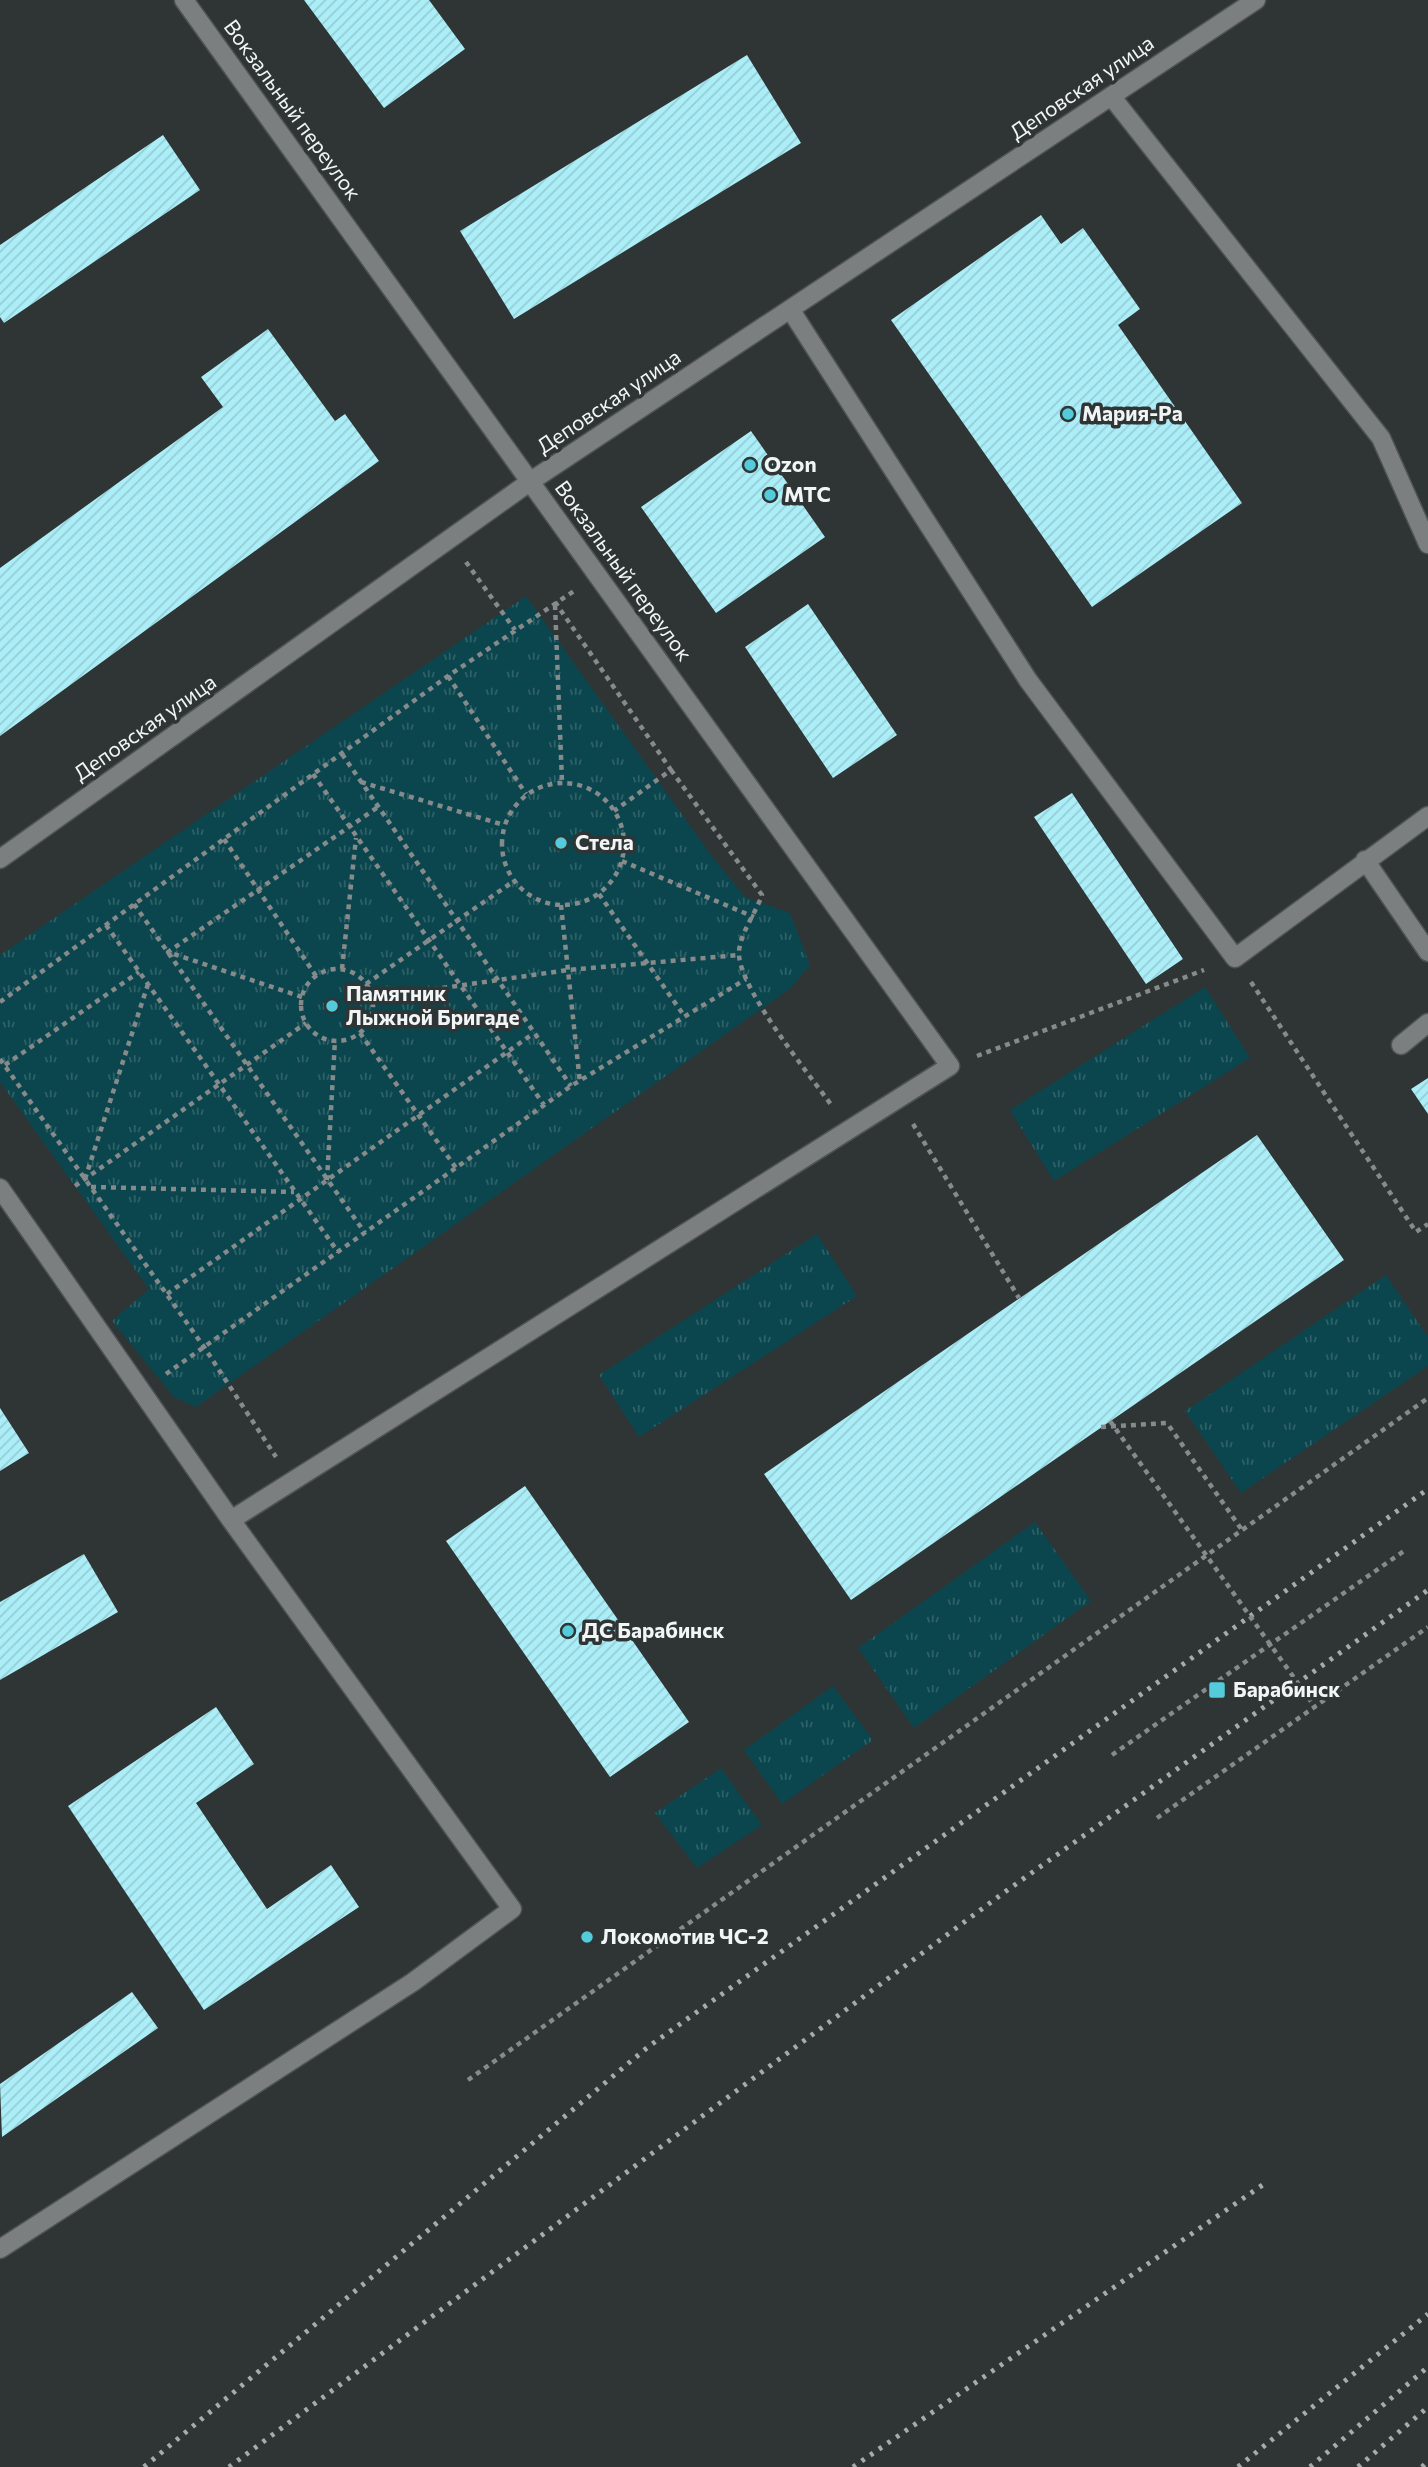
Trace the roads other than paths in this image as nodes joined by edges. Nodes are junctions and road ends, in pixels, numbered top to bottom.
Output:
1 (184, 0) edge
2 (1256, 0) edge
3 (1111, 96) junction
4 (790, 309) junction
5 (531, 481) junction
6 (1428, 544) edge
7 (1428, 816) edge
8 (0, 859) edge
9 (1364, 860) junction
10 (1428, 952) edge
11 (1428, 1023) edge
12 (1401, 1045) dead end
13 (0, 1188) edge
14 (231, 1520) junction
15 (0, 2249) edge

1 - 5 street, Вокзальный переулок
2 - 3 street, Деповская улица
3 - 4 street, Деповская улица
3 - 6 street
4 - 5 street, Деповская улица
4 - 9 street
5 - 8 street, Деповская улица
5 - 14 street, Вокзальный переулок
7 - 9 street
9 - 10 street
11 - 12 street
13 - 14 street
14 - 15 street

